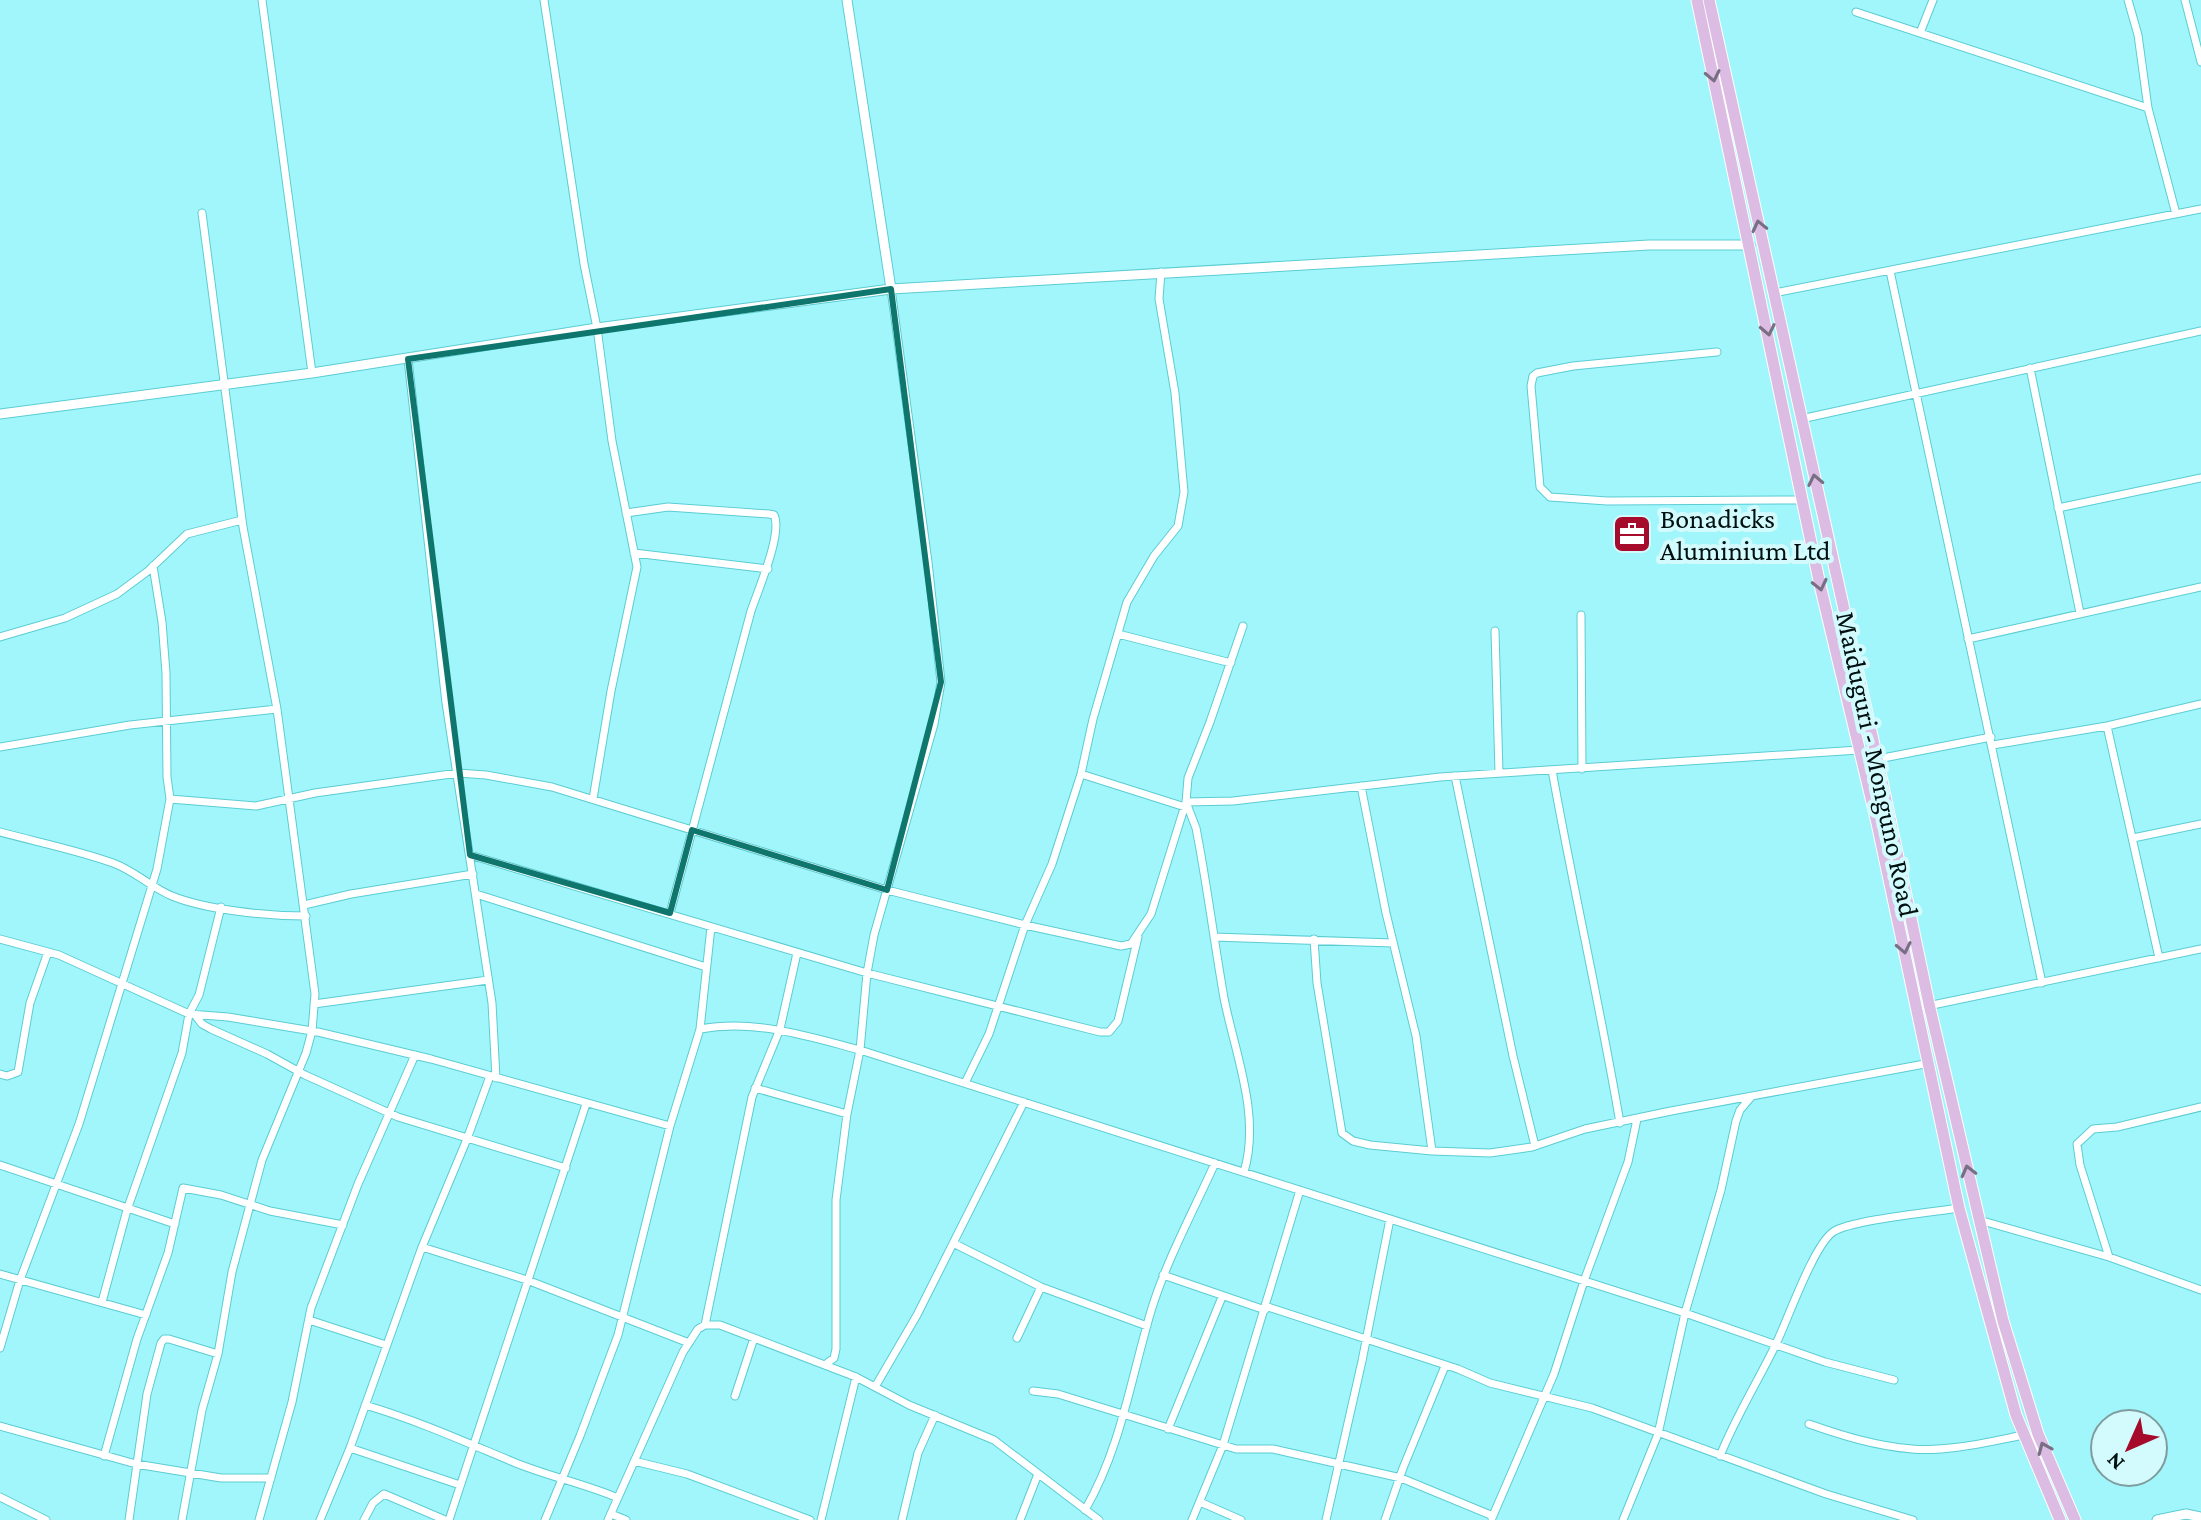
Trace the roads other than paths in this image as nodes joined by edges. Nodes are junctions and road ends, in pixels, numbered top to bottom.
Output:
1 (262, 0) edge
2 (544, 0) edge
3 (847, 0) edge
4 (1697, 0) edge
5 (1709, 0) edge
6 (1933, 0) edge
7 (2128, 0) edge
8 (2185, 0) edge
9 (1856, 12) dead end
10 (1920, 33) junction
11 (2201, 62) edge
12 (2148, 108) junction
13 (2201, 209) edge
14 (202, 213) dead end
15 (2176, 214) junction
16 (1750, 245) junction
17 (1890, 271) junction
18 (1161, 272) junction
19 (891, 289) junction
20 (1774, 293) junction
21 (597, 328) junction
22 (2201, 331) edge
23 (1717, 352) dead end
24 (408, 359) junction
25 (2030, 368) junction
26 (312, 373) junction
27 (223, 385) junction
28 (1918, 393) junction
29 (0, 414) edge
30 (1801, 419) junction
31 (2201, 478) edge
32 (1802, 500) junction
33 (2058, 508) junction
34 (626, 513) junction
35 (242, 520) junction
36 (634, 553) junction
37 (153, 566) junction
38 (768, 569) junction
39 (2201, 587) edge
40 (2080, 613) junction
41 (1581, 615) dead end
42 (1243, 626) dead end
43 (1495, 631) dead end
44 (1118, 634) junction
45 (0, 637) edge
46 (1968, 639) junction
47 (1231, 663) junction
48 (2201, 704) edge
49 (277, 709) junction
50 (168, 722) junction
51 (2107, 726) junction
52 (1992, 741) junction
53 (0, 747) edge
54 (1859, 750) junction
55 (1878, 759) junction
56 (1582, 769) junction
57 (1552, 770) junction
58 (458, 773) junction
59 (1499, 773) junction
60 (1081, 774) junction
61 (1455, 776) junction
62 (1361, 786) junction
63 (290, 798) junction
64 (170, 799) junction
65 (593, 799) junction
66 (1186, 805) junction
67 (2201, 824) edge
68 (692, 830) junction
69 (0, 832) edge
70 (2133, 838) junction
71 (470, 855) junction
72 (473, 874) junction
73 (153, 884) junction
74 (887, 890) junction
75 (476, 894) junction
76 (304, 905) junction
77 (221, 907) junction
78 (670, 913) junction
79 (306, 916) junction
80 (1025, 925) junction
81 (711, 927) junction
82 (1139, 935) junction
83 (1214, 937) junction
84 (0, 939) edge
85 (1314, 939) junction
86 (1393, 943) junction
87 (2201, 949) edge
88 (48, 952) junction
89 (797, 953) junction
90 (2159, 958) junction
91 (706, 967) junction
92 (867, 973) junction
93 (488, 980) junction
94 (2042, 983) junction
95 (124, 985) junction
96 (314, 1004) junction
97 (1923, 1006) junction
98 (998, 1007) junction
99 (192, 1014) junction
100 (700, 1029) junction
101 (780, 1029) junction
102 (312, 1031) junction
103 (860, 1050) junction
104 (415, 1055) junction
105 (1930, 1063) junction
106 (300, 1072) junction
107 (0, 1074) edge
108 (493, 1077) junction
109 (965, 1083) junction
110 (755, 1088) junction
111 (1753, 1095) junction
112 (1024, 1102) junction
113 (586, 1104) junction
114 (2201, 1107) edge
115 (390, 1113) junction
116 (847, 1114) junction
117 (1637, 1119) junction
118 (1620, 1123) junction
119 (670, 1126) junction
120 (467, 1139) junction
121 (1535, 1146) junction
122 (1432, 1151) junction
123 (1215, 1163) junction
124 (0, 1165) edge
125 (566, 1168) junction
126 (1244, 1172) junction
127 (55, 1183) junction
128 (1300, 1190) junction
129 (251, 1205) junction
130 (1959, 1208) junction
131 (127, 1210) junction
132 (1390, 1219) junction
133 (1979, 1220) junction
134 (175, 1224) junction
135 (343, 1225) junction
136 (953, 1243) junction
137 (422, 1247) junction
138 (2109, 1257) junction
139 (0, 1274) edge
140 (1163, 1275) junction
141 (20, 1280) junction
142 (527, 1280) junction
143 (1584, 1281) junction
144 (1041, 1287) junction
145 (2201, 1290) edge
146 (1222, 1297) junction
147 (102, 1302) junction
148 (1265, 1308) junction
149 (1685, 1313) junction
150 (146, 1315) junction
151 (622, 1318) junction
152 (309, 1320) junction
153 (705, 1325) junction
154 (1147, 1326) junction
155 (754, 1338) junction
156 (1017, 1338) dead end
157 (1366, 1341) junction
158 (689, 1343) junction
159 (386, 1345) junction
160 (1776, 1345) junction
161 (0, 1348) edge
162 (218, 1354) junction
163 (826, 1364) junction
164 (1445, 1366) junction
165 (856, 1377) junction
166 (1894, 1380) dead end
167 (875, 1387) junction
168 (1033, 1391) dead end
169 (735, 1396) dead end
170 (1544, 1397) junction
171 (365, 1405) junction
172 (1123, 1413) junction
173 (935, 1415) junction
174 (1809, 1424) dead end
175 (0, 1426) edge
176 (1168, 1429) junction
177 (1658, 1434) junction
178 (2024, 1435) junction
179 (474, 1443) junction
180 (1223, 1445) junction
181 (350, 1448) junction
182 (104, 1456) junction
183 (1720, 1456) junction
184 (634, 1461) junction
185 (136, 1464) junction
186 (1338, 1464) junction
187 (192, 1473) junction
188 (1038, 1474) junction
189 (271, 1478) junction
190 (563, 1478) junction
191 (1401, 1478) junction
192 (460, 1485) junction
193 (0, 1497) edge
194 (618, 1498) junction
195 (1200, 1502) junction
196 (1085, 1510) junction
197 (610, 1517) edge
198 (2201, 1517) edge
199 (1492, 1518) edge
200 (46, 1520) edge
201 (129, 1520) edge
202 (182, 1520) edge
203 (259, 1520) edge
204 (320, 1520) edge
205 (364, 1520) edge
206 (447, 1520) edge
207 (545, 1520) edge
208 (626, 1520) edge
209 (810, 1520) edge
210 (821, 1520) edge
211 (902, 1520) edge
212 (1020, 1520) edge
213 (1099, 1520) edge
214 (1192, 1520) edge
215 (1241, 1520) edge
216 (1326, 1520) edge
217 (1385, 1520) edge
218 (1623, 1520) edge
219 (1912, 1520) edge
220 (2060, 1520) edge
221 (2075, 1520) edge
222 (2157, 1520) edge

1 - 26 street
2 - 21 street
3 - 19 street
4 -> 16 main road, Maiduguri - Monguno Road
20 -> 5 main road, Maiduguri - Monguno Road
6 - 10 street
7 - 12 street
8 - 11 street
9 - 10 street
10 - 12 street
12 - 15 street
13 - 15 street
14 - 27 street
15 - 17 street
16 - 18 street
16 -> 32 main road, Maiduguri - Monguno Road
17 - 20 street
17 - 28 street
18 - 19 street
18 - 44 street
19 - 21 street
19 - 74 street
20 - 30 main road, Maiduguri - Monguno Road
21 - 24 street
21 - 34 street
22 - 25 street
23 - 32 street
24 - 26 street
24 - 58 street
25 - 28 street
25 - 33 street
26 - 27 street
27 - 29 street
27 - 35 street
28 - 30 street
28 - 46 street
55 -> 30 main road, Maiduguri - Monguno Road
31 - 33 street
32 -> 54 main road, Maiduguri - Monguno Road
33 - 40 street
34 - 36 street
34 - 38 street
35 - 37 street
35 - 49 street
36 - 38 street
36 - 65 street
37 - 45 street
37 - 50 street
38 - 68 street
39 - 40 street
40 - 46 street
41 - 56 street
42 - 47 street
43 - 59 street
44 - 47 street
44 - 60 street
46 - 52 street
47 - 66 street
48 - 51 street
49 - 50 street
49 - 63 street
50 - 53 street
50 - 64 street
51 - 52 street
51 - 70 street
52 - 55 street
52 - 94 street
54 - 56 street
54 -> 97 main road, Maiduguri - Monguno Road
55 - 97 main road, Maiduguri - Monguno Road
56 - 57 street
57 - 59 street
57 - 118 street
58 - 63 street
58 - 65 street
58 - 71 street
59 - 61 street
60 - 66 street
60 - 80 street
61 - 62 street
61 - 121 street
62 - 66 street
62 - 86 street
63 - 64 street
63 - 76 street
64 - 73 street
65 - 68 street
66 - 82 street
66 - 83 street
67 - 70 street
68 - 74 street
68 - 78 street
69 - 73 street
70 - 90 street
71 - 72 street
71 - 78 street
72 - 75 street
72 - 76 street
73 - 77 street
73 - 95 street
74 - 80 street
74 - 92 street
75 - 91 street
75 - 93 street
76 - 79 street
77 - 79 street
77 - 99 street
78 - 81 street
79 - 96 street
80 - 82 street
80 - 98 street
81 - 89 street
81 - 91 street
82 - 98 street
83 - 85 street
83 - 126 street
84 - 88 street
85 - 86 street
85 - 122 street
86 - 122 street
87 - 90 street
88 - 95 street
88 - 107 street
89 - 92 street
89 - 101 street
90 - 94 street
91 - 100 street
92 - 98 street
92 - 103 street
93 - 96 street
93 - 108 street
94 - 97 street
95 - 99 street
95 - 127 street
96 - 102 street
97 - 105 main road, Maiduguri - Monguno Road
133 -> 97 main road, Maiduguri - Monguno Road
98 - 109 street
99 - 102 street
99 - 106 street
99 - 131 street
100 - 101 street
100 - 119 street
101 - 103 street
101 - 110 street
102 - 104 street
102 - 106 street
103 - 109 street
103 - 116 street
104 - 108 street
104 - 115 street
105 - 111 street
105 - 130 main road, Maiduguri - Monguno Road
106 - 115 street
106 - 129 street
108 - 113 street
108 - 120 street
109 - 112 street
110 - 116 street
110 - 153 street
111 - 117 street
111 - 149 street
112 - 123 street
112 - 136 street
113 - 119 street
113 - 125 street
114 - 138 street
115 - 120 street
115 - 135 street
116 - 163 street
117 - 118 street
117 - 143 street
118 - 121 street
119 - 151 street
120 - 125 street
120 - 137 street
121 - 122 street
123 - 126 street
123 - 140 street
124 - 127 street
125 - 142 street
126 - 128 street
127 - 131 street
127 - 141 street
128 - 132 street
128 - 148 street
129 - 134 street
129 - 135 street
129 - 162 street
130 - 160 street
130 - 178 main road, Maiduguri - Monguno Road
131 - 134 street
131 - 147 street
132 - 143 street
132 - 157 street
133 - 138 street
221 -> 133 main road, Maiduguri - Monguno Road
134 - 150 street
135 - 152 street
136 - 144 street
136 - 167 street
137 - 142 street
137 - 159 street
138 - 145 street
139 - 141 street
140 - 146 street
140 - 154 street
141 - 147 street
141 - 161 street
142 - 151 street
142 - 179 street
143 - 149 street
143 - 170 street
144 - 154 street
144 - 156 street
146 - 148 street
146 - 176 street
147 - 150 street
148 - 157 street
148 - 180 street
149 - 160 street
149 - 177 street
150 - 182 street
151 - 158 street
151 - 190 street
152 - 159 street
152 - 189 street
153 - 155 street
153 - 158 street
154 - 172 street
155 - 163 street
155 - 169 street
157 - 164 street
157 - 186 street
158 - 184 street
159 - 171 street
160 - 166 street
160 - 183 street
162 - 185 street
162 - 187 street
163 - 165 street
164 - 170 street
164 - 191 street
165 - 167 street
165 - 210 street
167 - 173 street
168 - 172 street
170 - 177 street
170 - 199 street
171 - 179 street
171 - 181 street
172 - 176 street
172 - 196 street
173 - 188 street
173 - 211 street
174 - 178 street
175 - 182 street
176 - 180 street
177 - 183 street
177 - 218 street
178 - 220 main road, Maiduguri - Monguno Road
179 - 190 street
179 - 192 street
180 - 186 street
180 - 195 street
181 - 192 street
181 - 204 street
182 - 185 street
183 - 219 street
184 - 194 street
184 - 209 street
185 - 187 street
185 - 201 street
186 - 191 street
186 - 216 street
187 - 189 street
187 - 202 street
188 - 196 street
188 - 212 street
189 - 203 street
190 - 194 street
190 - 207 street
191 - 199 street
191 - 217 street
192 - 206 street
193 - 200 street
194 - 197 street
195 - 214 street
195 - 215 street
196 - 213 street
197 - 208 street
198 - 222 street
205 - 206 street

